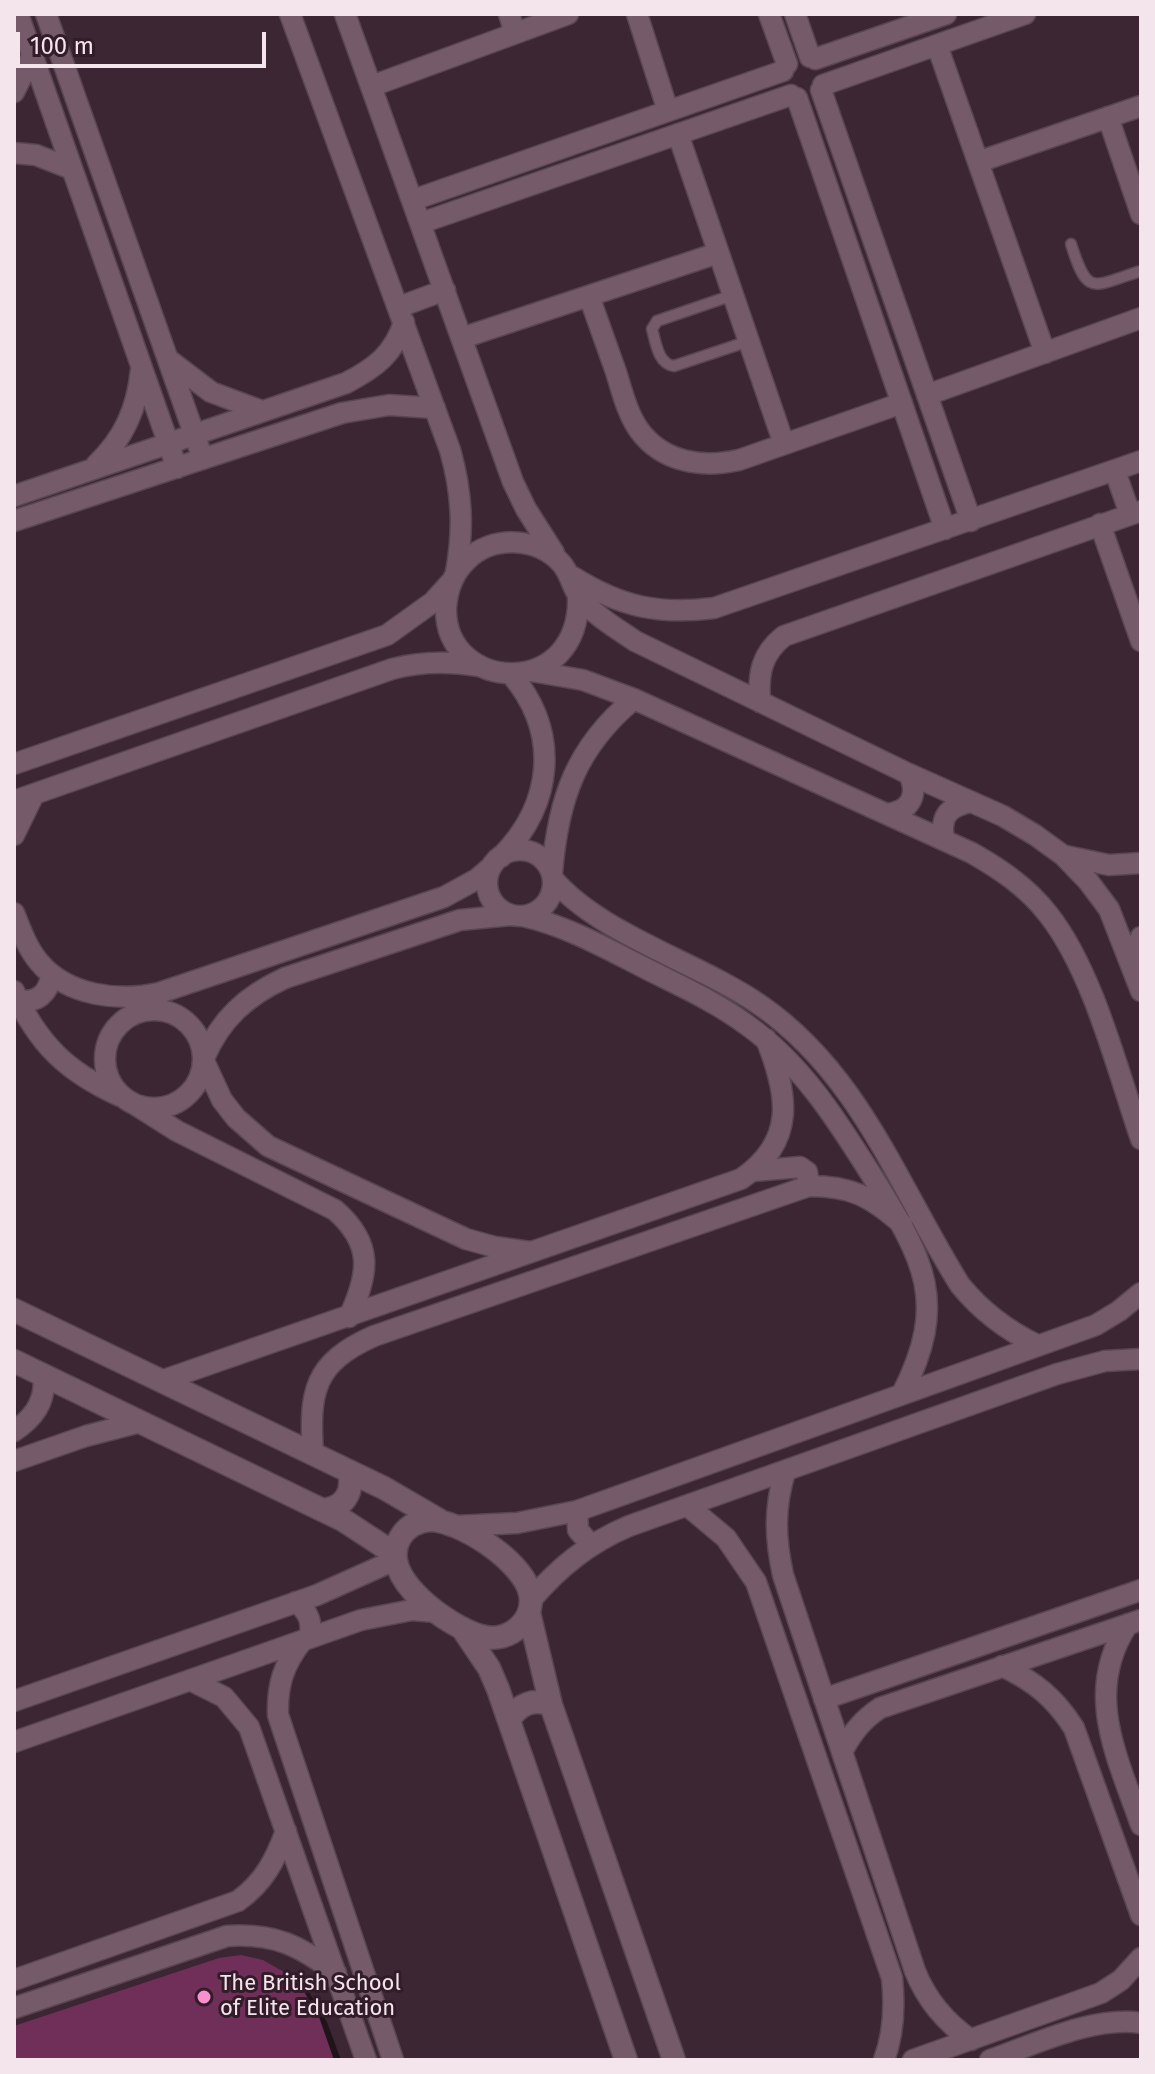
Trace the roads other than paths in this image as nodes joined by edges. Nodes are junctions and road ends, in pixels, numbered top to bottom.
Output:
1 (18, 14) edge
2 (46, 14) edge
3 (290, 14) edge
4 (345, 14) edge
5 (568, 14) edge
6 (637, 14) edge
7 (769, 14) edge
8 (795, 14) edge
9 (1025, 14) edge
10 (933, 16) edge
11 (512, 24) edge
12 (937, 45) junction
13 (32, 56) junction
14 (813, 58) junction
15 (785, 67) junction
16 (372, 86) junction
17 (822, 88) junction
18 (14, 92) edge
19 (794, 97) junction
20 (1141, 106) edge
21 (668, 111) junction
22 (1108, 117) junction
23 (678, 134) junction
24 (14, 153) edge
25 (978, 162) junction
26 (72, 169) junction
27 (413, 200) junction
28 (1141, 214) edge
29 (421, 223) junction
30 (1071, 244) dead end
31 (718, 253) junction
32 (1141, 271) edge
33 (445, 290) junction
34 (733, 295) junction
35 (589, 296) junction
36 (402, 314) junction
37 (1141, 318) edge
38 (462, 338) junction
39 (749, 341) junction
40 (1045, 353) junction
41 (168, 359) junction
42 (141, 366) junction
43 (927, 395) junction
44 (902, 403) junction
45 (435, 408) junction
46 (262, 411) junction
47 (194, 434) junction
48 (169, 443) junction
49 (784, 444) junction
50 (203, 459) junction
51 (1141, 461) edge
52 (177, 468) junction
53 (92, 469) junction
54 (1115, 471) junction
55 (14, 496) edge
56 (1135, 512) edge
57 (14, 521) edge
58 (971, 521) junction
59 (1100, 524) junction
60 (945, 529) junction
61 (569, 576) junction
62 (454, 578) junction
63 (1141, 641) edge
64 (356, 647) junction
65 (483, 667) junction
66 (521, 673) junction
67 (366, 677) junction
68 (634, 699) junction
69 (760, 702) junction
70 (15, 763) edge
71 (909, 774) junction
72 (34, 794) junction
73 (14, 801) edge
74 (971, 802) junction
75 (887, 814) junction
76 (14, 835) edge
77 (944, 840) junction
78 (1064, 856) junction
79 (496, 862) junction
80 (1141, 863) edge
81 (552, 876) junction
82 (14, 913) edge
83 (517, 916) junction
84 (1141, 937) edge
85 (51, 975) junction
86 (1139, 985) edge
87 (159, 993) junction
88 (16, 995) edge
89 (119, 997) junction
90 (143, 1012) junction
91 (766, 1039) junction
92 (204, 1060) junction
93 (128, 1101) junction
94 (1141, 1139) edge
95 (753, 1171) junction
96 (809, 1186) junction
97 (902, 1224) junction
98 (534, 1253) junction
99 (947, 1265) junction
100 (924, 1272) junction
101 (1141, 1293) edge
102 (14, 1310) edge
103 (341, 1319) junction
104 (1041, 1343) junction
105 (343, 1352) junction
106 (1141, 1359) edge
107 (14, 1361) edge
108 (1057, 1374) junction
109 (43, 1375) junction
110 (161, 1381) junction
111 (902, 1394) junction
112 (140, 1422) junction
113 (16, 1430) edge
114 (313, 1454) junction
115 (22, 1458) edge
116 (349, 1472) junction
117 (785, 1472) junction
118 (689, 1507) junction
119 (322, 1510) junction
120 (577, 1511) junction
121 (447, 1523) junction
122 (591, 1545) junction
123 (395, 1557) junction
124 (783, 1575) junction
125 (756, 1582) junction
126 (1140, 1591) edge
127 (296, 1602) junction
128 (530, 1606) junction
129 (436, 1612) junction
130 (1134, 1622) edge
131 (462, 1628) junction
132 (306, 1640) junction
133 (1002, 1666) junction
134 (190, 1680) junction
135 (824, 1699) junction
136 (14, 1701) edge
137 (551, 1705) junction
138 (510, 1719) junction
139 (284, 1739) junction
140 (1112, 1741) junction
141 (14, 1742) edge
142 (257, 1749) junction
143 (1083, 1751) junction
144 (842, 1752) junction
145 (1141, 1825) edge
146 (286, 1831) junction
147 (220, 1908) junction
148 (1141, 1915) edge
149 (227, 1936) junction
150 (1141, 1958) edge
151 (915, 1971) junction
152 (336, 1973) junction
153 (892, 1978) junction
154 (14, 1980) edge
155 (1079, 2002) junction
156 (14, 2008) edge
157 (1141, 2023) edge
158 (1086, 2027) junction
159 (971, 2040) junction
160 (366, 2060) edge
161 (393, 2060) edge
162 (626, 2060) edge
163 (674, 2060) edge
164 (884, 2060) edge
165 (913, 2060) edge
166 (990, 2060) edge

1 - 13 street
2 - 41 street
3 - 36 street
4 - 16 street
5 - 11 street
6 - 21 street
7 - 15 street
8 - 14 street
9 - 12 street
10 - 14 street
11 - 16 street
12 - 17 street
12 - 25 street
13 - 18 street
13 - 26 street
14 - 15 street
14 - 17 street
15 - 19 street
15 - 21 street
16 - 27 street
17 - 19 street
17 - 43 street
19 - 23 street
19 - 44 street
20 - 22 street
21 - 27 street
22 - 25 street
22 - 28 street
23 - 29 street
23 - 31 street
24 - 26 street
25 - 40 street
26 - 42 street
27 - 29 street
29 - 33 street
30 - 32 lane
31 - 34 street
31 - 35 street
33 - 36 street
33 - 38 street
34 - 39 street
34 - 39 lane
35 - 38 street
35 - 49 street
36 - 45 street
36 - 46 street
37 - 40 street
38 - 61 street
39 - 49 street
40 - 43 street
41 - 46 street
41 - 47 street
42 - 48 street
42 - 53 street
43 - 58 street
44 - 49 street
44 - 60 street
45 - 50 street
45 - 62 street
46 - 47 street
47 - 48 street
47 - 50 street
48 - 52 street
48 - 53 street
50 - 52 street
51 - 54 street
52 - 57 street
53 - 55 street
54 - 56 street
54 - 58 street
56 - 59 street
58 - 60 street
59 - 63 street
59 - 69 street
60 - 61 street
61 - 62 street
61 - 66 street
61 - 69 street
62 - 64 street
62 - 65 street
64 - 67 street
64 - 70 street
65 - 66 street
65 - 67 street
66 - 68 street
66 - 79 street
67 - 72 street
68 - 75 street
68 - 81 street
69 - 71 street
71 - 74 street
71 - 75 street
72 - 73 street
72 - 76 street
74 - 77 street
74 - 78 street
75 - 77 street
77 - 94 street
78 - 80 street
78 - 86 street
79 - 81 street
79 - 83 street
79 - 87 street
81 - 83 street
81 - 99 street
82 - 85 street
83 - 91 street
83 - 92 street
84 - 86 street
85 - 88 street
85 - 89 street
87 - 89 street
87 - 90 street
88 - 93 street
89 - 90 street
90 - 92 street
90 - 93 street
91 - 95 street
91 - 97 street
92 - 93 street
92 - 98 street
93 - 103 street
95 - 96 street
95 - 98 street
96 - 97 street
96 - 105 street
97 - 100 street
98 - 103 street
99 - 100 street
99 - 104 street
100 - 111 street
101 - 104 street
102 - 110 street
103 - 105 street
103 - 110 street
104 - 108 street
104 - 111 street
105 - 114 street
106 - 108 street
107 - 109 street
108 - 117 street
109 - 112 street
109 - 113 street
110 - 114 street
111 - 120 street
112 - 115 street
112 - 119 street
113 - 115 street
114 - 116 street
116 - 119 street
116 - 121 street
117 - 118 street
117 - 124 street
118 - 122 street
118 - 125 street
119 - 123 street
120 - 121 street
120 - 122 street
121 - 123 street
121 - 128 street
122 - 128 street
123 - 127 street
123 - 129 street
124 - 125 street
124 - 135 street
125 - 153 street
126 - 135 street
127 - 132 street
127 - 136 street
128 - 131 street
128 - 137 street
129 - 131 street
129 - 132 street
130 - 133 street
130 - 140 street
131 - 138 street
132 - 134 street
132 - 139 street
133 - 143 street
133 - 144 street
134 - 141 street
134 - 142 street
135 - 144 street
137 - 138 street
137 - 163 street
138 - 162 street
139 - 142 street
139 - 161 street
140 - 143 street
140 - 145 street
142 - 146 street
143 - 148 street
144 - 151 street
146 - 147 street
146 - 152 street
147 - 149 street
147 - 154 street
149 - 152 street
149 - 156 street
150 - 155 street
151 - 153 street
151 - 159 street
152 - 160 street
153 - 164 street
155 - 158 street
155 - 159 street
157 - 158 street
158 - 166 street
159 - 165 street

